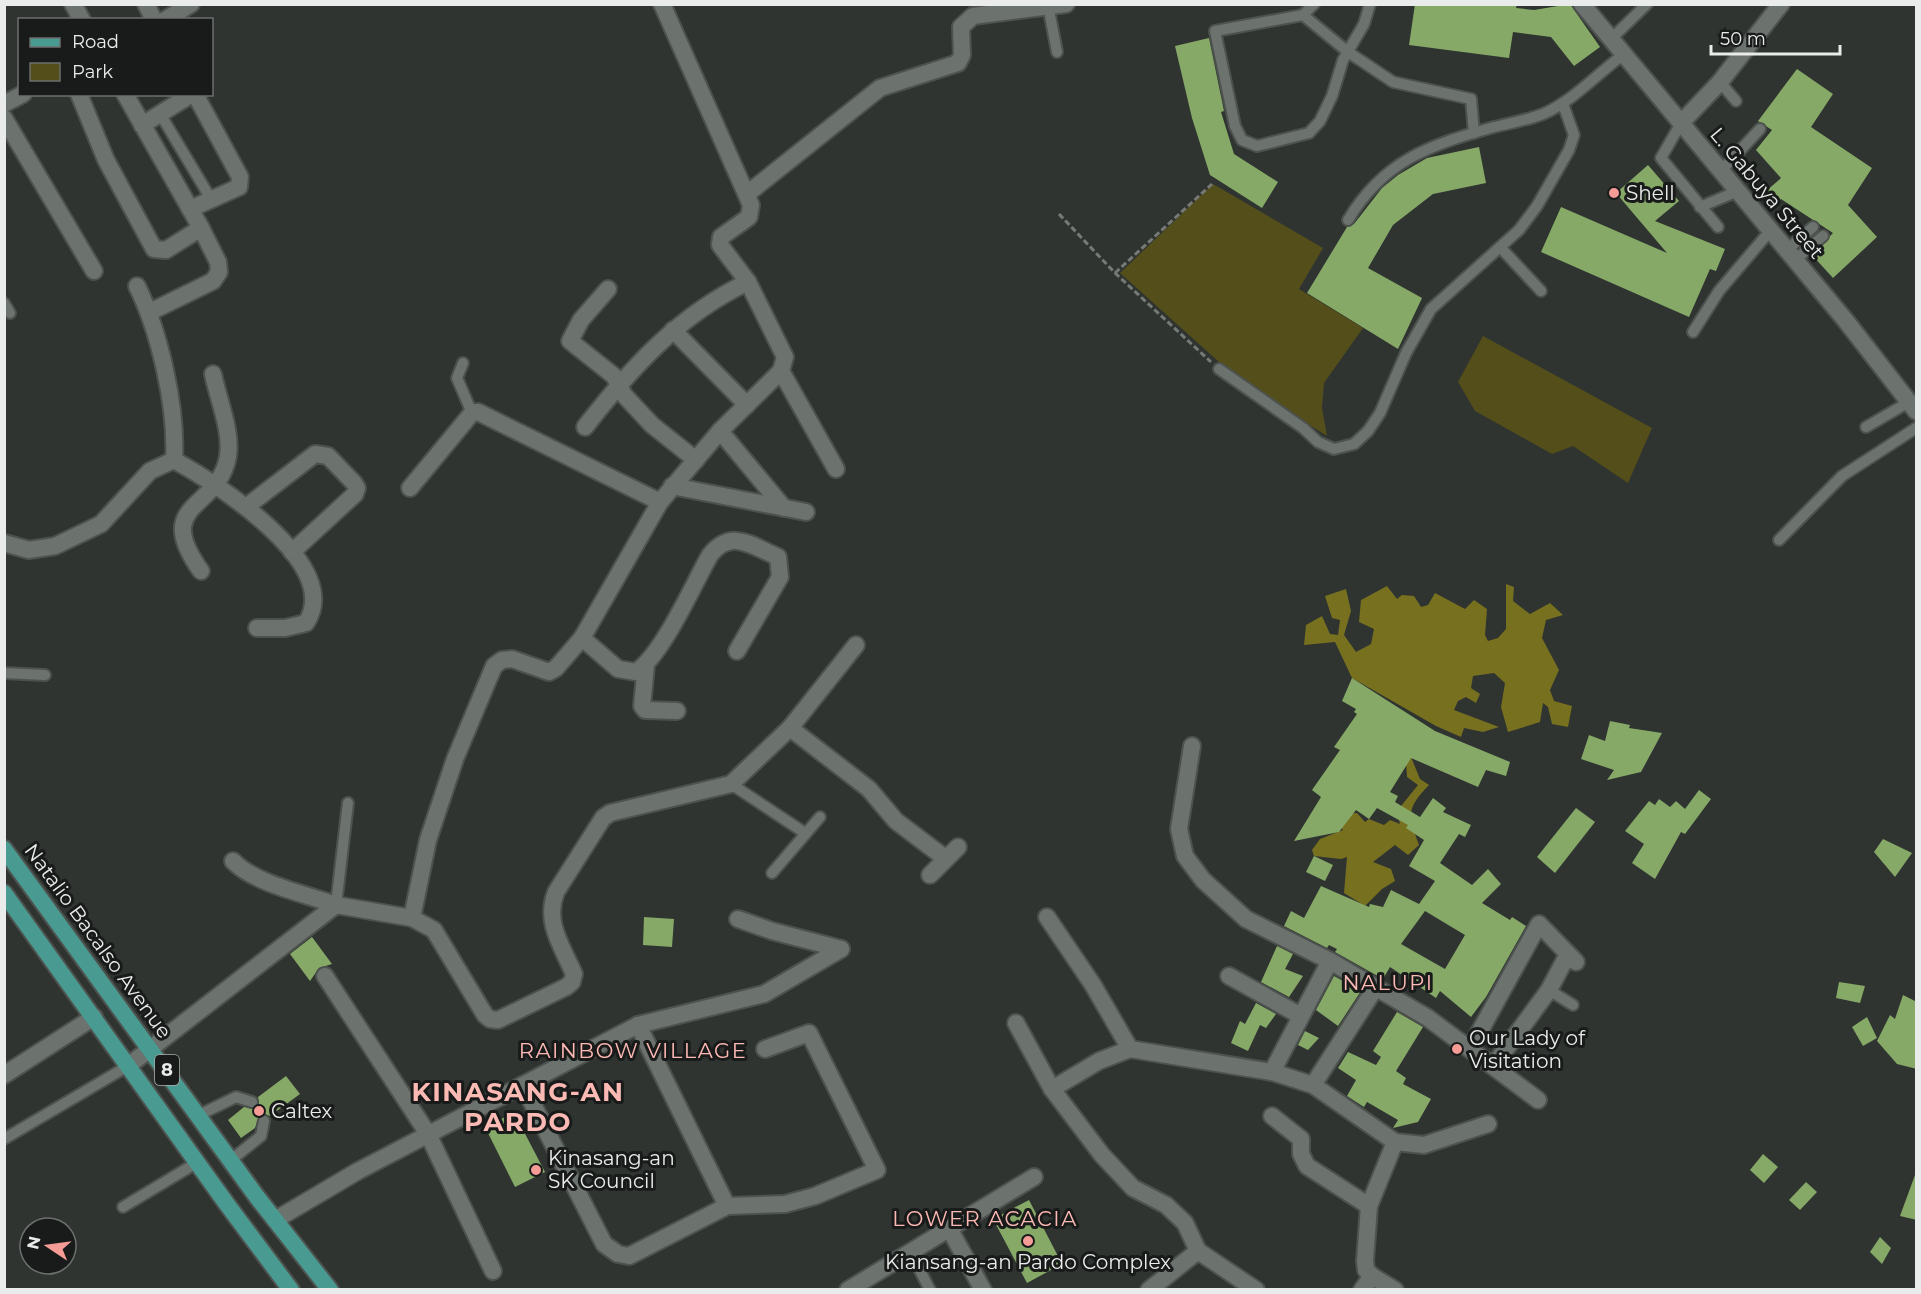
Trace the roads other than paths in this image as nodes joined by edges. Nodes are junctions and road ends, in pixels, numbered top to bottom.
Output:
1 (73, 4) edge
2 (146, 4) edge
3 (191, 4) edge
4 (662, 4) edge
5 (1066, 4) edge
6 (1314, 4) edge
7 (1370, 4) edge
8 (1582, 4) edge
9 (1647, 4) edge
10 (1781, 4) edge
11 (1048, 5) edge
12 (1303, 15) junction
13 (81, 18) edge
14 (152, 18) edge
15 (168, 18) edge
16 (1611, 39) junction
17 (1058, 52) dead end
18 (1348, 52) junction
19 (1624, 54) junction
20 (1720, 82) junction
21 (19, 96) edge
22 (80, 96) edge
23 (126, 96) edge
24 (190, 96) edge
25 (195, 96) edge
26 (1736, 101) dead end
27 (4, 104) edge
28 (1563, 104) junction
29 (159, 112) junction
30 (4, 118) edge
31 (1681, 123) junction
32 (142, 125) junction
33 (1761, 129) dead end
34 (1474, 133) junction
35 (1721, 171) junction
36 (1738, 191) junction
37 (747, 194) junction
38 (211, 199) junction
39 (1700, 207) junction
40 (190, 209) junction
41 (1348, 220) dead end
42 (1813, 226) dead end
43 (1719, 227) dead end
44 (201, 228) junction
45 (1770, 231) junction
46 (1823, 236) dead end
47 (1500, 247) junction
48 (1791, 255) junction
49 (94, 272) dead end
50 (748, 282) junction
51 (137, 286) dead end
52 (608, 289) dead end
53 (1541, 291) dead end
54 (150, 312) junction
55 (673, 330) junction
56 (1693, 332) dead end
57 (463, 363) dead end
58 (1219, 369) road end
59 (781, 371) junction
60 (213, 374) dead end
61 (619, 384) junction
62 (747, 405) junction
63 (1913, 407) edge
64 (472, 413) junction
65 (585, 427) dead end
66 (1866, 427) dead end
67 (1917, 428) edge
68 (720, 431) junction
69 (174, 460) junction
70 (696, 460) junction
71 (836, 469) dead end
72 (215, 484) junction
73 (672, 486) junction
74 (410, 488) dead end
75 (660, 502) junction
76 (246, 507) junction
77 (784, 508) junction
78 (806, 512) dead end
79 (1779, 540) dead end
80 (4, 543) edge
81 (292, 552) junction
82 (201, 571) dead end
83 (257, 628) dead end
84 (582, 638) junction
85 (856, 645) dead end
86 (737, 651) dead end
87 (646, 665) junction
88 (4, 673) edge
89 (45, 675) dead end
90 (677, 711) dead end
91 (790, 728) junction
92 (1192, 746) dead end
93 (731, 784) junction
94 (348, 803) dead end
95 (820, 817) dead end
96 (805, 833) junction
97 (4, 849) edge
98 (233, 861) dead end
99 (772, 873) dead end
100 (930, 875) dead end
101 (4, 893) edge
102 (336, 905) junction
103 (412, 918) junction
104 (1047, 918) dead end
105 (738, 919) dead end
106 (1330, 961) junction
107 (325, 976) dead end
108 (1229, 976) dead end
109 (1376, 987) junction
110 (1549, 990) junction
111 (1573, 1005) dead end
112 (1301, 1016) junction
113 (94, 1017) junction
114 (1016, 1023) dead end
115 (638, 1025) junction
116 (150, 1047) junction
117 (765, 1049) dead end
118 (1130, 1049) junction
119 (1470, 1049) junction
120 (128, 1065) junction
121 (1494, 1065) junction
122 (1272, 1072) junction
123 (4, 1076) edge
124 (523, 1084) junction
125 (1313, 1085) junction
126 (1052, 1089) junction
127 (1538, 1100) dead end
128 (252, 1102) dead end
129 (199, 1115) junction
130 (1272, 1116) dead end
131 (264, 1121) dead end
132 (1488, 1124) dead end
133 (428, 1134) junction
134 (4, 1138) edge
135 (1395, 1142) junction
136 (231, 1160) junction
137 (198, 1162) junction
138 (1034, 1177) dead end
139 (727, 1206) junction
140 (1369, 1206) junction
141 (123, 1207) dead end
142 (275, 1220) junction
143 (950, 1230) junction
144 (1198, 1251) junction
145 (911, 1252) junction
146 (493, 1271) dead end
147 (1367, 1283) edge
148 (1253, 1289) edge
149 (291, 1290) edge
150 (330, 1290) edge
151 (848, 1290) edge
152 (930, 1290) edge
153 (983, 1290) edge
154 (1149, 1290) edge
155 (1395, 1290) edge

1 - 13 street
2 - 14 street
3 - 15 street
4 - 37 street
5 - 11 street
6 - 12 lane
7 - 18 lane
8 - 16 street, L. Gabuya Street
9 - 16 lane
10 - 20 street
11 - 17 lane
11 - 37 street
12 - 18 lane
12 - 18 lane
16 - 19 street, L. Gabuya Street
18 - 34 lane
19 - 28 lane
19 - 31 street, L. Gabuya Street
20 - 26 lane
20 - 31 street
21 - 27 street
22 - 44 street
23 - 32 street
24 - 29 street
25 - 38 street
28 - 34 lane
28 - 47 lane
29 - 32 street
29 - 38 lane
30 - 49 street
31 - 35 street, L. Gabuya Street
31 - 39 lane
32 - 40 street
33 - 35 lane
34 - 41 lane
35 - 36 street, L. Gabuya Street
36 - 39 lane
36 - 45 street, L. Gabuya Street
37 - 50 street
38 - 40 street
39 - 43 lane
40 - 44 street
42 - 48 lane
44 - 54 street
45 - 48 street, L. Gabuya Street
45 - 56 lane
46 - 48 lane
47 - 53 lane
47 - 58 lane
48 - 63 street, L. Gabuya Street
50 - 55 street
50 - 59 street
51 - 54 street
52 - 61 street
54 - 69 street
55 - 61 street
55 - 62 street
57 - 64 lane
59 - 62 street
59 - 71 street
60 - 72 street
61 - 65 street
61 - 70 street
62 - 68 street
63 - 66 lane
64 - 74 street
64 - 75 street
67 - 79 lane
68 - 70 street
68 - 77 street
69 - 72 street
69 - 80 street
70 - 73 street
72 - 76 street
72 - 82 street
73 - 75 street
73 - 77 street
75 - 84 street
76 - 81 street
76 - 81 street
77 - 78 street
81 - 83 street
84 - 87 street
84 - 103 street
85 - 91 street
86 - 87 street
87 - 90 street
88 - 89 lane
91 - 93 street
91 - 100 street
92 - 106 street
93 - 96 lane
93 - 103 street
94 - 102 lane
95 - 96 lane
96 - 99 lane
97 - 116 main road, Natalio Bacalso Avenue / 8
98 - 102 street
101 - 113 main road, 8
102 - 103 street
102 - 116 street
104 - 118 street
105 - 115 street
106 - 109 street
106 - 112 street
107 - 133 street
108 - 112 street
109 - 119 street
109 - 125 street
110 - 111 lane
110 - 119 street
110 - 121 street
112 - 122 street
113 - 120 main road, 8
113 - 123 street
114 - 126 street
115 - 124 street
115 - 139 street
116 - 120 street
116 - 129 main road, Natalio Bacalso Avenue / 8
117 - 139 street
118 - 122 street
118 - 126 street
119 - 121 street
120 - 134 lane
120 - 137 main road, 8
121 - 127 street
122 - 125 street
124 - 133 street
124 - 139 street
125 - 135 street
126 - 144 street
128 - 129 lane
129 - 136 main road, Natalio Bacalso Avenue / 8
130 - 140 street
131 - 136 lane
132 - 135 street
133 - 142 street
133 - 146 street
135 - 140 street
136 - 142 main road, Natalio Bacalso Avenue / 8
137 - 141 lane
137 - 149 main road, 8
138 - 143 street
140 - 147 street
142 - 150 main road, Natalio Bacalso Avenue / 8
143 - 145 street
143 - 153 street
144 - 148 street
144 - 154 street
145 - 151 street
145 - 152 lane
147 - 155 street

